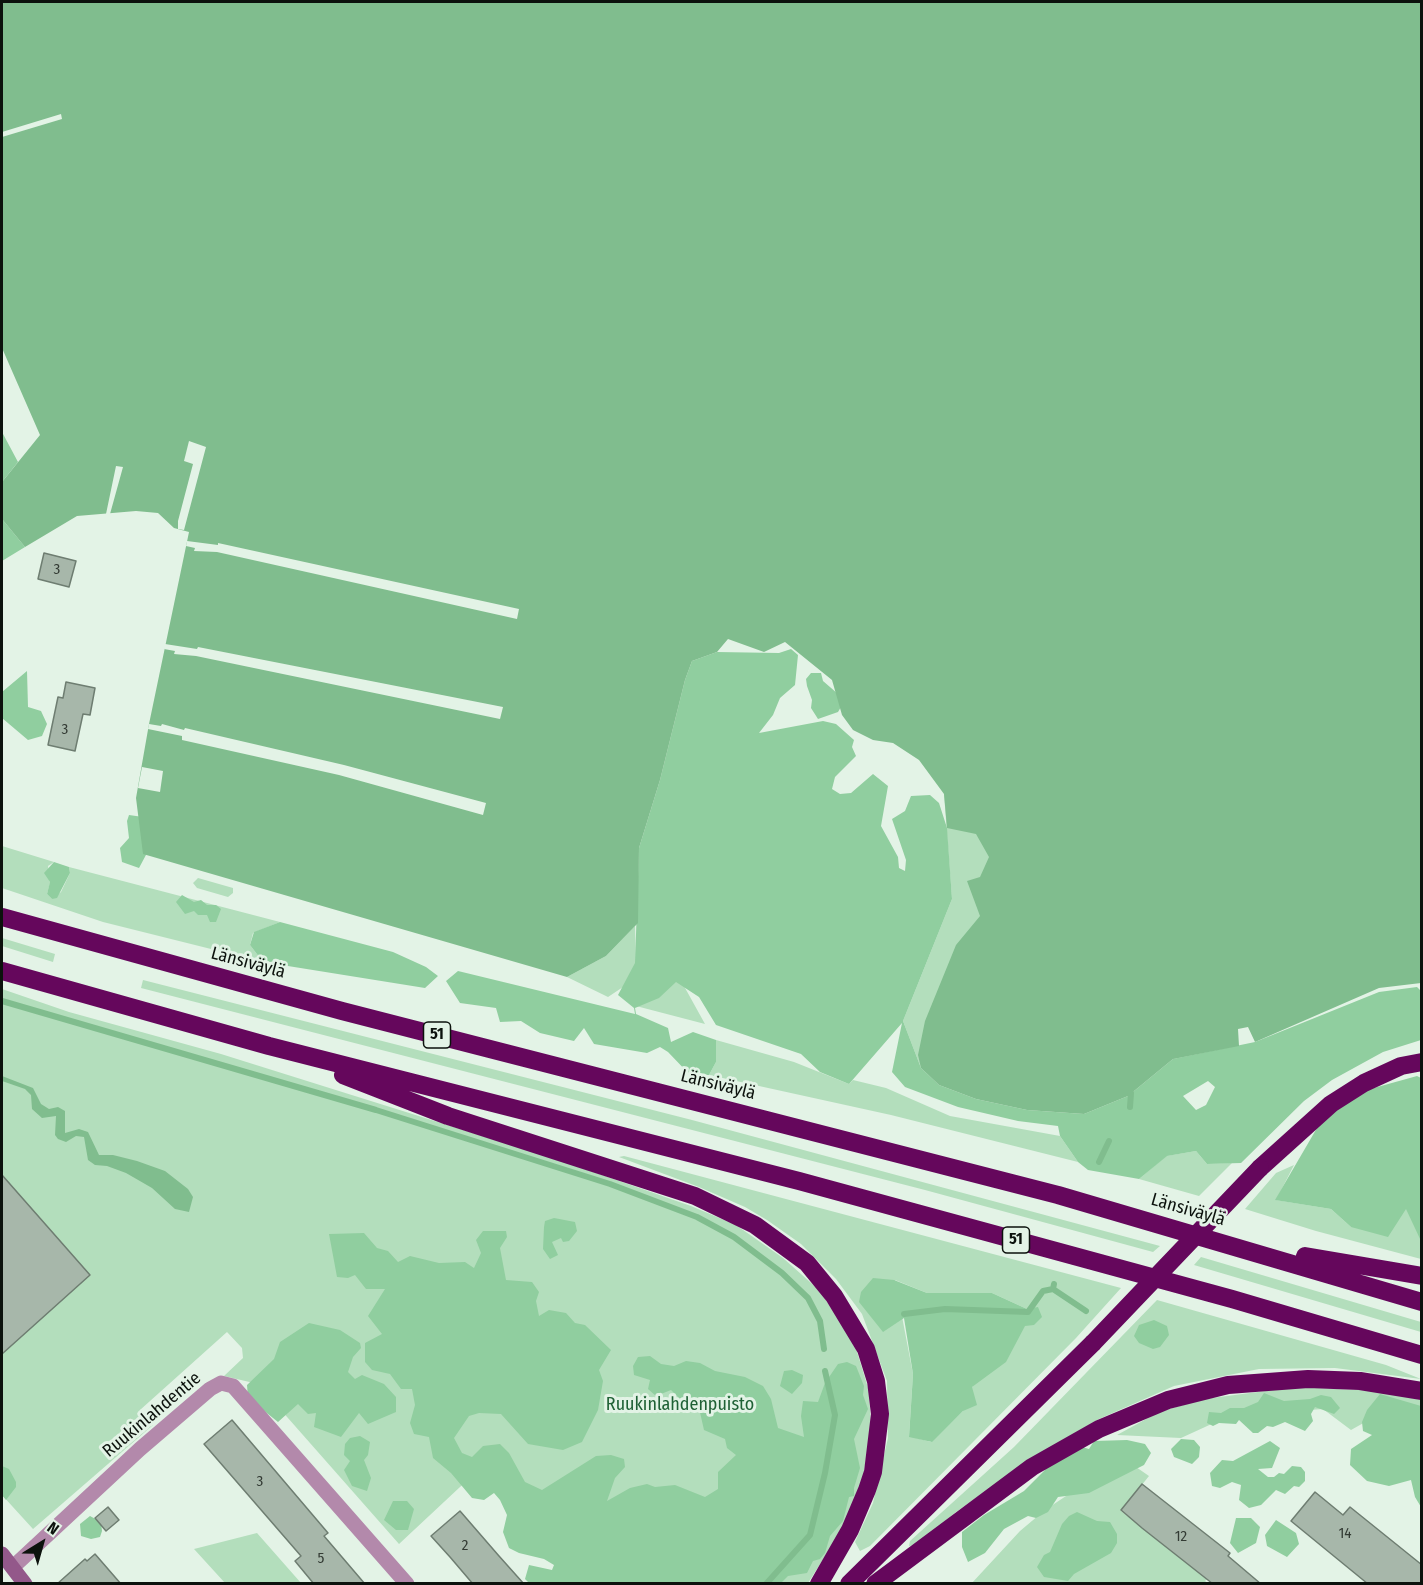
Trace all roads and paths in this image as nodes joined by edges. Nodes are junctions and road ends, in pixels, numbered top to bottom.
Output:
1 (2, 917) edge
2 (2, 971) edge
3 (269, 1046) junction
4 (1422, 1062) edge
5 (1233, 1244) junction
6 (1422, 1276) edge
7 (1422, 1302) edge
8 (1422, 1355) edge
9 (1422, 1391) edge
10 (2, 1554) edge
11 (13, 1567) junction
12 (25, 1584) edge
13 (407, 1584) edge
14 (819, 1584) edge
15 (849, 1584) edge
16 (875, 1584) edge

1 - 5 highway, Länsiväylä / 51
2 - 3 highway, 51
3 - 8 highway, 51
3 - 14 highway
4 - 15 highway, bridge
5 - 6 highway
5 - 7 highway, Länsiväylä / 51
9 - 16 highway
10 - 11 main road
11 - 12 main road
11 - 13 street, Ruukinlahdentie

